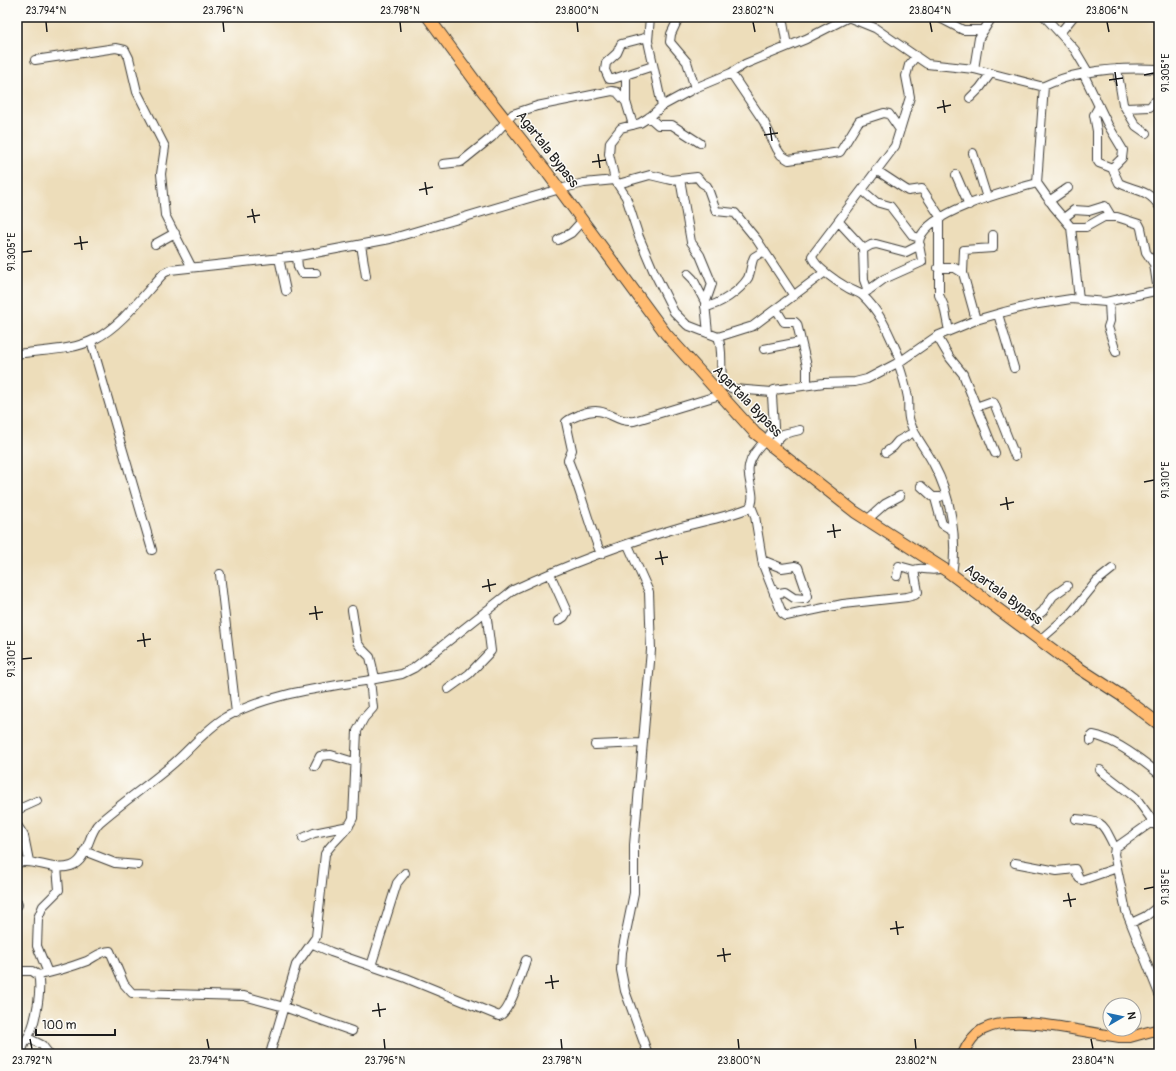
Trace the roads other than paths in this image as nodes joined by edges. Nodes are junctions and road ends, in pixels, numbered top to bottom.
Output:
1 (428, 17) edge
2 (650, 17) edge
3 (679, 17) edge
4 (782, 17) edge
5 (849, 17) edge
6 (938, 17) edge
7 (992, 17) edge
8 (1045, 17) edge
9 (1073, 17) edge
10 (984, 30) junction
11 (1060, 33) junction
12 (648, 37) junction
13 (788, 46) junction
14 (916, 56) junction
15 (35, 60) dead end
16 (653, 66) junction
17 (974, 69) junction
18 (1117, 69) junction
19 (1159, 69) edge
20 (1086, 72) junction
21 (731, 73) junction
22 (991, 73) junction
23 (626, 75) junction
24 (1044, 87) junction
25 (695, 88) junction
26 (970, 98) dead end
27 (1159, 101) edge
28 (626, 102) junction
29 (662, 106) junction
30 (1099, 106) junction
31 (1126, 108) junction
32 (649, 117) junction
33 (507, 121) junction
34 (633, 125) junction
35 (1108, 125) junction
36 (1097, 128) junction
37 (900, 130) junction
38 (1146, 132) dead end
39 (700, 143) dead end
40 (973, 153) dead end
41 (443, 164) dead end
42 (1112, 168) junction
43 (876, 170) junction
44 (956, 175) dead end
45 (680, 179) junction
46 (616, 182) junction
47 (1037, 183) junction
48 (1068, 188) dead end
49 (560, 189) junction
50 (862, 190) junction
51 (987, 198) junction
52 (1049, 201) junction
53 (969, 205) junction
54 (1159, 206) edge
55 (1111, 216) junction
56 (1064, 218) junction
57 (940, 219) junction
58 (583, 220) junction
59 (839, 222) junction
60 (1071, 227) junction
61 (175, 234) junction
62 (993, 235) dead end
63 (558, 240) dead end
64 (920, 241) junction
65 (155, 244) dead end
66 (361, 245) junction
67 (864, 249) junction
68 (764, 251) junction
69 (296, 256) junction
70 (279, 258) junction
71 (191, 266) junction
72 (938, 268) junction
73 (825, 272) junction
74 (316, 273) dead end
75 (963, 273) junction
76 (688, 274) dead end
77 (366, 276) dead end
78 (286, 291) dead end
79 (1158, 291) edge
80 (865, 293) junction
81 (794, 296) junction
82 (1079, 299) junction
83 (1110, 302) junction
84 (705, 304) junction
85 (776, 309) junction
86 (998, 314) junction
87 (976, 320) junction
88 (949, 331) junction
89 (708, 333) junction
90 (937, 336) junction
91 (718, 337) junction
92 (91, 341) junction
93 (800, 342) junction
94 (764, 349) dead end
95 (1116, 352) dead end
96 (17, 354) edge
97 (900, 362) junction
98 (1014, 368) dead end
99 (807, 385) junction
100 (772, 392) junction
101 (720, 395) junction
102 (976, 407) junction
103 (800, 430) dead end
104 (914, 432) junction
105 (766, 444) junction
106 (886, 452) dead end
107 (995, 453) dead end
108 (1015, 456) dead end
109 (921, 486) dead end
110 (946, 495) junction
111 (900, 496) dead end
112 (935, 498) junction
113 (751, 506) junction
114 (867, 520) junction
115 (952, 530) junction
116 (628, 545) junction
117 (152, 550) dead end
118 (602, 554) junction
119 (762, 560) junction
120 (942, 568) junction
121 (1112, 569) dead end
122 (914, 570) junction
123 (220, 574) dead end
124 (550, 574) junction
125 (952, 575) junction
126 (897, 576) dead end
127 (1067, 586) dead end
128 (774, 594) junction
129 (352, 610) dead end
130 (486, 611) junction
131 (558, 621) dead end
132 (1023, 628) junction
133 (1040, 640) junction
134 (372, 679) junction
135 (448, 689) dead end
136 (236, 713) junction
137 (1159, 722) edge
138 (1091, 741) dead end
139 (642, 743) junction
140 (595, 745) dead end
141 (354, 762) junction
142 (315, 766) dead end
143 (1100, 770) dead end
144 (1159, 774) edge
145 (37, 801) dead end
146 (17, 810) edge
147 (1076, 819) dead end
148 (17, 825) edge
149 (349, 826) junction
150 (1157, 826) edge
151 (303, 838) dead end
152 (1115, 848) junction
153 (84, 851) junction
154 (29, 861) junction
155 (17, 863) edge
156 (1015, 863) dead end
157 (138, 865) dead end
158 (57, 867) junction
159 (1117, 868) junction
160 (405, 873) dead end
161 (1158, 908) edge
162 (1131, 923) junction
163 (312, 944) junction
164 (526, 960) dead end
165 (371, 966) junction
166 (17, 971) edge
167 (48, 973) junction
168 (38, 975) junction
169 (1159, 994) edge
170 (284, 1007) junction
171 (1159, 1029) edge
172 (352, 1030) dead end
173 (28, 1038) junction
174 (22, 1054) edge
175 (49, 1054) edge
176 (270, 1054) edge
177 (648, 1054) edge
178 (963, 1054) edge

1 - 33 highway, Agartala Bypass
2 - 12 street
3 - 25 street
4 - 13 street
5 - 13 street
5 - 14 street
6 - 10 street
7 - 10 street
8 - 11 street
9 - 11 street
10 - 17 street
11 - 20 street
12 - 16 street
12 - 23 street
13 - 21 street
14 - 17 street
14 - 37 street
15 - 61 street
16 - 23 street
16 - 29 street
17 - 22 street
18 - 19 street
18 - 20 street
18 - 31 street
20 - 24 street
20 - 30 street
21 - 25 street
21 - 37 street
22 - 24 street
22 - 26 street
23 - 28 street
24 - 47 street
25 - 29 street
27 - 31 street
28 - 33 street
28 - 34 street
29 - 32 street
30 - 35 street
30 - 36 street
31 - 38 street
32 - 34 street
32 - 39 street
33 - 41 street
33 - 49 highway, Agartala Bypass
34 - 46 street
35 - 36 street
35 - 42 street
36 - 42 street
37 - 43 street
40 - 51 street
42 - 54 street
43 - 50 street
43 - 57 street
44 - 53 street
45 - 46 street
45 - 68 street
45 - 84 street
46 - 49 street
46 - 89 street
47 - 51 street
47 - 52 street
48 - 52 street
49 - 58 highway, Agartala Bypass
49 - 66 street
50 - 59 street
50 - 64 street
51 - 53 street
52 - 56 street
53 - 57 street
55 - 56 street
55 - 60 street
55 - 79 street
56 - 60 street
57 - 64 street
57 - 72 street
58 - 63 street
58 - 101 highway, Agartala Bypass
59 - 67 street
59 - 73 street
60 - 82 street
61 - 65 street
61 - 71 street
62 - 75 street
64 - 67 street
64 - 80 street
66 - 69 street
66 - 77 street
67 - 80 street
68 - 81 street
68 - 84 street
69 - 70 street
69 - 74 street
70 - 71 street
70 - 78 street
71 - 92 street
72 - 75 street
72 - 88 street
73 - 80 street
73 - 81 street
75 - 87 street
76 - 84 street
79 - 83 street
80 - 97 street
81 - 85 street
82 - 83 street
82 - 86 street
83 - 95 street
84 - 89 street
85 - 91 street
85 - 93 street
86 - 87 street
86 - 98 street
87 - 88 street
88 - 90 street
89 - 91 street
90 - 97 street
90 - 102 street
91 - 100 street
92 - 96 street
92 - 117 street
93 - 94 street
93 - 99 street
97 - 99 street
97 - 104 street
99 - 100 street
100 - 105 street
101 - 105 highway, Agartala Bypass
101 - 118 street
102 - 107 street
102 - 108 street
103 - 105 street
104 - 106 street
104 - 110 street
105 - 113 street
105 - 114 highway, Agartala Bypass
109 - 112 street
110 - 112 street
110 - 115 street
111 - 114 street
112 - 115 street
113 - 116 street
113 - 119 street
114 - 120 highway, Agartala Bypass
115 - 125 street
116 - 118 street
116 - 139 street
118 - 124 street
119 - 128 street
119 - 128 street
120 - 122 street
120 - 125 highway, Agartala Bypass
121 - 133 street
122 - 126 street
122 - 128 street
123 - 136 street
124 - 130 street
124 - 131 street
125 - 132 highway, Agartala Bypass
127 - 132 street
129 - 134 street
130 - 134 street
130 - 135 street
132 - 133 highway, Agartala Bypass
133 - 137 highway, Agartala Bypass
134 - 136 street
134 - 141 street
136 - 153 street
138 - 144 street
139 - 140 street
139 - 177 street
141 - 142 street
141 - 149 street
143 - 150 street
145 - 146 street
147 - 152 street
148 - 154 street
149 - 151 street
149 - 163 street
150 - 152 street
152 - 159 street
153 - 157 street
153 - 158 street
154 - 155 street
154 - 158 street
156 - 159 street
158 - 167 street
159 - 162 street
160 - 165 street
161 - 162 street
162 - 169 street
163 - 165 street
163 - 170 street
164 - 165 street
166 - 168 street
167 - 168 street
167 - 170 street
168 - 173 street
170 - 172 street
170 - 176 street
171 - 178 main road
173 - 174 street
173 - 175 street

